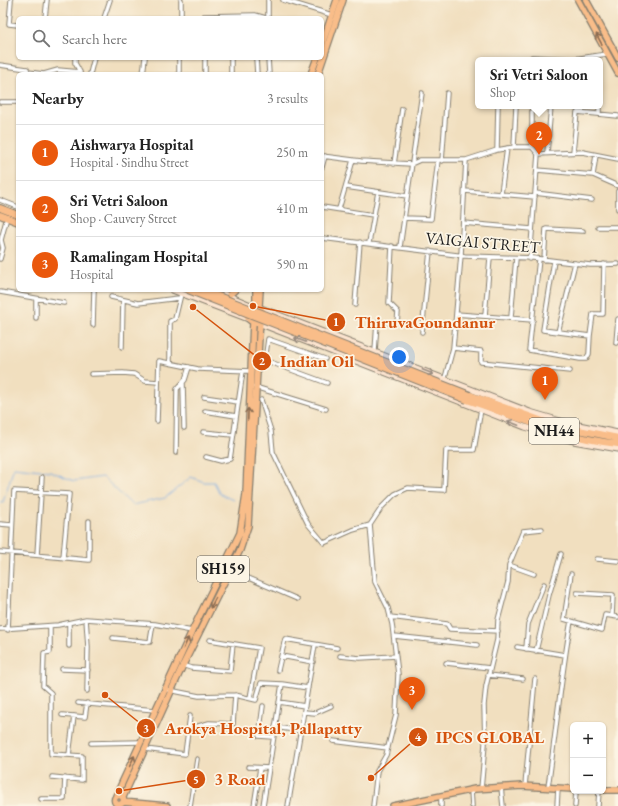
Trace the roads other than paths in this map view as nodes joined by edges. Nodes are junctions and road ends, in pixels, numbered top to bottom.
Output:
1 (11, 0) edge
2 (47, 0) edge
3 (110, 0) edge
4 (181, 0) edge
5 (268, 0) edge
6 (283, 0) edge
7 (337, 0) edge
8 (343, 0) edge
9 (578, 0) edge
10 (586, 0) edge
11 (332, 15) junction
12 (45, 16) edge
13 (105, 16) edge
14 (180, 16) edge
15 (267, 16) edge
16 (16, 25) edge
17 (331, 25) junction
18 (324, 37) edge
19 (324, 51) edge
20 (607, 54) junction
21 (590, 57) edge
22 (618, 58) edge
23 (75, 60) edge
24 (94, 60) edge
25 (145, 60) edge
26 (179, 60) edge
27 (205, 60) edge
28 (231, 60) edge
29 (256, 60) edge
30 (268, 60) edge
31 (316, 60) edge
32 (322, 60) edge
33 (0, 65) edge
34 (28, 72) edge
35 (51, 72) edge
36 (73, 72) edge
37 (80, 72) edge
38 (90, 72) edge
39 (143, 72) edge
40 (179, 72) edge
41 (205, 72) edge
42 (232, 72) edge
43 (257, 72) edge
44 (269, 72) edge
45 (312, 72) edge
46 (319, 72) edge
47 (618, 73) edge
48 (422, 93) dead end
49 (447, 93) dead end
50 (0, 102) edge
51 (16, 102) edge
52 (402, 109) dead end
53 (498, 109) edge
54 (516, 109) edge
55 (532, 109) edge
56 (551, 109) edge
57 (599, 109) edge
58 (577, 112) joint
59 (599, 114) junction
60 (618, 116) edge
61 (532, 146) junction
62 (514, 147) junction
63 (507, 148) junction
64 (497, 150) junction
65 (547, 152) junction
66 (573, 152) junction
67 (538, 154) junction
68 (596, 155) junction
69 (324, 156) edge
70 (618, 159) edge
71 (353, 160) junction
72 (440, 160) junction
73 (466, 160) junction
74 (394, 164) junction
75 (411, 164) junction
76 (537, 170) junction
77 (593, 175) junction
78 (618, 186) edge
79 (346, 187) junction
80 (465, 191) junction
81 (618, 191) edge
82 (378, 192) junction
83 (501, 194) junction
84 (535, 195) junction
85 (407, 196) junction
86 (0, 200) edge
87 (592, 200) dead end
88 (16, 206) edge
89 (324, 207) edge
90 (0, 208) edge
91 (339, 209) junction
92 (618, 209) edge
93 (16, 214) edge
94 (0, 215) edge
95 (373, 216) junction
96 (7, 217) junction
97 (405, 218) junction
98 (16, 221) edge
99 (463, 223) junction
100 (598, 227) dead end
101 (618, 227) edge
102 (532, 229) junction
103 (583, 231) dead end
104 (324, 238) edge
105 (360, 242) junction
106 (369, 243) junction
107 (392, 246) junction
108 (400, 247) junction
109 (430, 251) junction
110 (461, 256) junction
111 (490, 258) junction
112 (516, 258) junction
113 (530, 258) junction
114 (0, 259) edge
115 (540, 259) junction
116 (544, 260) junction
117 (554, 261) junction
118 (575, 263) junction
119 (604, 264) junction
120 (618, 264) edge
121 (0, 292) edge
122 (94, 292) edge
123 (175, 292) edge
124 (193, 292) edge
125 (208, 292) edge
126 (221, 292) edge
127 (233, 292) edge
128 (256, 292) edge
129 (260, 292) edge
130 (229, 295) junction
131 (180, 296) junction
132 (111, 297) dead end
133 (36, 299) junction
134 (124, 300) junction
135 (64, 303) dead end
136 (355, 305) dead end
137 (257, 306) junction
138 (456, 314) junction
139 (485, 315) junction
140 (511, 317) junction
141 (36, 318) dead end
142 (618, 319) edge
143 (533, 320) junction
144 (252, 321) junction
145 (260, 322) junction
146 (93, 325) dead end
147 (422, 332) dead end
148 (558, 332) junction
149 (590, 336) junction
150 (616, 343) dead end
151 (122, 347) dead end
152 (453, 348) junction
153 (375, 351) junction
154 (251, 355) junction
155 (258, 358) junction
156 (325, 359) dead end
157 (265, 361) junction
158 (170, 362) junction
159 (189, 367) junction
160 (243, 371) junction
161 (250, 371) junction
162 (570, 371) dead end
163 (91, 374) dead end
164 (445, 378) junction
165 (158, 382) junction
166 (183, 383) junction
167 (327, 384) dead end
168 (250, 385) junction
169 (256, 387) junction
170 (204, 397) dead end
171 (469, 397) junction
172 (261, 400) dead end
173 (238, 402) junction
174 (482, 402) junction
175 (494, 407) junction
176 (326, 409) dead end
177 (205, 411) dead end
178 (236, 416) junction
179 (157, 420) dead end
180 (184, 428) dead end
181 (203, 432) dead end
182 (618, 434) edge
183 (233, 435) junction
184 (618, 444) edge
185 (618, 449) edge
186 (176, 453) dead end
187 (206, 457) dead end
188 (42, 477) dead end
189 (41, 492) junction
190 (89, 521) dead end
191 (0, 524) edge
192 (12, 525) junction
193 (370, 525) junction
194 (542, 529) dead end
195 (0, 552) edge
196 (11, 553) junction
197 (561, 554) dead end
198 (37, 555) junction
199 (63, 558) junction
200 (597, 559) dead end
201 (618, 561) edge
202 (509, 565) junction
203 (230, 570) junction
204 (534, 574) dead end
205 (571, 574) dead end
206 (544, 584) dead end
207 (577, 593) dead end
208 (297, 599) dead end
209 (612, 616) junction
210 (618, 616) edge
211 (390, 617) junction
212 (86, 619) junction
213 (571, 621) junction
214 (69, 623) junction
215 (153, 624) junction
216 (50, 626) junction
217 (0, 629) edge
218 (8, 630) junction
219 (192, 631) junction
220 (498, 631) junction
221 (394, 636) junction
222 (113, 638) dead end
223 (210, 640) dead end
224 (233, 644) junction
225 (315, 645) junction
226 (476, 645) dead end
227 (69, 646) dead end
228 (516, 647) dead end
229 (337, 648) dead end
230 (526, 649) junction
231 (536, 651) junction
232 (565, 655) junction
233 (281, 656) junction
234 (340, 656) dead end
235 (396, 656) junction
236 (313, 662) junction
237 (180, 664) junction
238 (446, 664) dead end
239 (490, 668) junction
240 (62, 669) dead end
241 (88, 670) junction
242 (278, 670) dead end
243 (488, 676) junction
244 (523, 679) dead end
245 (535, 680) dead end
246 (282, 684) junction
247 (308, 688) junction
248 (164, 689) junction
249 (87, 691) dead end
250 (172, 691) junction
251 (235, 695) junction
252 (250, 698) junction
253 (279, 702) junction
254 (78, 703) dead end
255 (87, 703) junction
256 (263, 706) dead end
257 (305, 706) junction
258 (331, 706) dead end
259 (155, 710) junction
260 (304, 712) junction
261 (62, 715) dead end
262 (74, 716) junction
263 (190, 716) dead end
264 (275, 727) junction
265 (188, 729) junction
266 (301, 731) junction
267 (274, 737) junction
268 (333, 741) dead end
269 (140, 742) junction
270 (91, 743) dead end
271 (388, 748) junction
272 (145, 749) junction
273 (70, 755) junction
274 (196, 759) dead end
275 (248, 767) dead end
276 (260, 768) junction
277 (269, 768) junction
278 (52, 777) dead end
279 (65, 778) junction
280 (525, 786) junction
281 (500, 787) junction
282 (548, 787) junction
283 (558, 788) junction
284 (481, 789) junction
285 (570, 789) edge
286 (471, 790) junction
287 (606, 790) edge
288 (618, 790) edge
289 (576, 794) edge
290 (599, 794) edge
291 (441, 797) junction
292 (42, 798) dead end
293 (118, 801) edge
294 (413, 804) edge
295 (138, 805) edge
296 (111, 806) edge
297 (167, 806) edge
298 (190, 806) edge
299 (254, 806) edge
300 (264, 806) edge
301 (288, 806) edge
302 (373, 806) edge
303 (393, 806) edge
304 (442, 806) edge
305 (472, 806) edge
306 (503, 806) edge
307 (557, 806) edge
308 (575, 806) edge
309 (598, 806) edge

1 - 16 street
2 - 12 street
3 - 13 street
4 - 14 street
5 - 15 street
6 - 11 street
7 - 11 main road
8 - 17 main road
20 -> 9 main road
10 - 22 main road
11 - 17 main road
17 - 18 main road
17 - 19 main road
20 - 21 street
20 - 47 main road
23 - 37 street
24 - 38 street
25 - 39 street
26 - 40 street
27 - 41 street
28 - 42 street
29 - 43 street
30 - 44 street
31 - 45 main road
32 - 46 main road
33 - 34 street
35 - 36 street
48 - 75 street
49 - 72 street
50 - 51 street
52 - 74 street
53 - 64 street
54 - 62 street
55 - 61 street
56 - 65 street
57 - 59 street
58 - 59 street
58 - 66 street
59 - 60 street
61 - 62 street
61 - 67 street
62 - 63 street
63 - 64 street
63 - 83 street
64 - 73 street
65 - 66 street
65 - 67 street
66 - 68 street
67 - 76 street
68 - 70 street
68 - 77 street
69 - 71 street
71 - 74 street
71 - 79 street
72 - 73 street
72 - 75 street
72 - 97 street
73 - 80 street
74 - 75 street
75 - 85 street
76 - 77 street
76 - 84 street
77 - 78 street
79 - 82 street
79 - 91 street
80 - 83 street
80 - 99 street
81 - 92 street
82 - 85 street
82 - 95 street
83 - 84 street
84 - 87 street
84 - 102 street
85 - 97 street
86 - 88 street
89 - 91 street
90 - 93 highway
91 - 95 street
94 - 96 highway
95 - 106 street
96 - 98 highway
96 - 114 street
97 - 108 street
99 - 102 street
99 - 110 street
100 - 101 street
102 - 113 street
103 - 116 street
104 - 105 street, VAIGAI STREET
105 - 106 street, VAIGAI STREET
105 - 136 street
106 - 107 street, VAIGAI STREET
107 - 108 street, VAIGAI STREET
107 - 153 street
108 - 109 street, VAIGAI STREET
109 - 110 street, VAIGAI STREET
109 - 147 street
110 - 111 street, VAIGAI STREET
110 - 138 street
111 - 112 street, VAIGAI STREET
111 - 139 street
112 - 113 street, VAIGAI STREET
112 - 140 street
113 - 115 street, VAIGAI STREET
115 - 116 street, VAIGAI STREET
115 - 143 street
116 - 117 street, VAIGAI STREET
117 - 118 street, VAIGAI STREET
117 - 148 street
118 - 119 street, VAIGAI STREET
118 - 148 street
119 - 120 street, VAIGAI STREET
119 - 149 street
121 - 133 street
122 - 146 street
123 - 131 street
124 - 171 highway, NH44, bridge
125 - 171 highway, NH44, bridge
126 - 130 street
127 - 130 main road
128 - 137 main road, SH159
129 - 137 main road
130 - 137 street
131 - 134 street
131 - 144 street
131 - 158 street
132 - 134 street
133 - 135 street
133 - 141 street
134 - 151 street
137 - 144 main road, SH159
137 - 145 main road, SH159
137 - 153 street
138 - 139 street
138 - 152 street
139 - 140 street
140 - 143 street
142 - 150 street
143 - 149 street
144 - 145 main road
144 - 154 main road, SH159
145 - 155 main road
174 -> 145 street
148 - 149 street
152 - 162 street
152 - 164 street
153 -> 164 street
154 - 155 street
154 - 161 main road, SH159
155 - 157 street
155 - 169 main road
156 - 157 street
157 - 167 street
158 - 159 street
158 - 165 street
159 - 160 street
159 - 166 street
160 - 161 street
160 - 173 street
161 - 168 main road, SH159
163 - 165 street
164 - 174 street
165 - 179 street
166 - 180 street
166 - 186 street
168 - 169 street
219 -> 168 main road, SH159
169 - 176 street
169 - 203 main road
170 - 173 street
171 - 174 highway, NH44
172 - 193 street
173 - 178 street
174 - 175 highway, NH44
174 - 182 street
185 -> 174 street
174 - 193 street
175 - 182 highway, NH44
175 - 184 highway, NH44
177 - 178 street
178 - 183 street
181 - 183 street
183 - 187 street
188 - 189 street
189 - 192 street
189 - 198 street
189 - 199 street
190 - 199 street
191 - 192 street
192 - 196 street
193 - 211 street
194 - 202 street
195 - 196 street
196 - 198 street
196 - 218 street
197 - 231 street
198 - 199 street
200 - 201 street
202 - 204 street
202 - 220 street
203 - 208 street
203 -> 237 main road
205 - 213 street
206 - 230 street
207 - 209 street
209 - 210 street
209 - 213 street
211 - 220 street
211 - 221 street
212 - 214 street
212 - 215 street
212 - 241 street
213 - 232 street
214 - 216 street
214 - 227 street
215 - 219 street
215 - 222 street
216 - 218 street
216 - 273 street
217 - 218 street
237 -> 219 main road, SH159
220 - 239 street
221 - 226 street
221 - 235 street
223 - 224 street
224 - 237 street
224 - 252 street
225 - 229 street
225 - 233 street
225 - 236 street
228 - 230 street
230 - 231 street
231 - 232 street
232 - 282 street
233 - 236 street
233 - 242 street
234 - 235 street
235 - 271 street
236 - 247 street
237 - 248 main road, SH159
237 - 250 main road
238 - 239 street
239 - 243 street
240 - 241 street
241 - 249 street
243 - 244 street
243 - 284 street
245 - 280 street
246 - 247 street
246 - 252 street
246 - 253 street
247 - 257 street
248 - 250 street
248 - 259 main road, SH159
250 - 251 street
250 - 272 main road
251 - 252 street
251 - 265 street
253 - 257 street
253 - 264 street
254 - 255 street
255 - 259 street
255 - 262 street
256 - 267 street
257 - 260 street
258 - 260 street
259 - 269 main road, SH159
260 - 266 street
261 - 262 street
262 - 273 street
263 - 265 street
264 - 266 street
264 - 267 street
265 - 272 street
266 - 301 street
267 - 277 street
268 - 271 street
269 - 270 street
293 -> 269 main road, SH159
271 - 302 street
272 - 293 main road
273 - 279 street
274 - 298 street
275 - 276 street
276 - 277 street
276 - 299 street
277 - 300 street
278 - 279 street
279 - 292 street
280 - 281 main road
280 - 282 main road
281 - 284 main road
281 - 306 street
282 - 283 main road
283 - 285 main road
283 - 307 street
284 - 286 main road
286 - 291 main road
286 - 305 street
287 - 288 main road
289 - 308 street
290 - 309 street
291 - 294 main road
291 - 304 street
293 - 295 main road
293 - 296 main road
294 - 303 main road
295 - 297 main road

